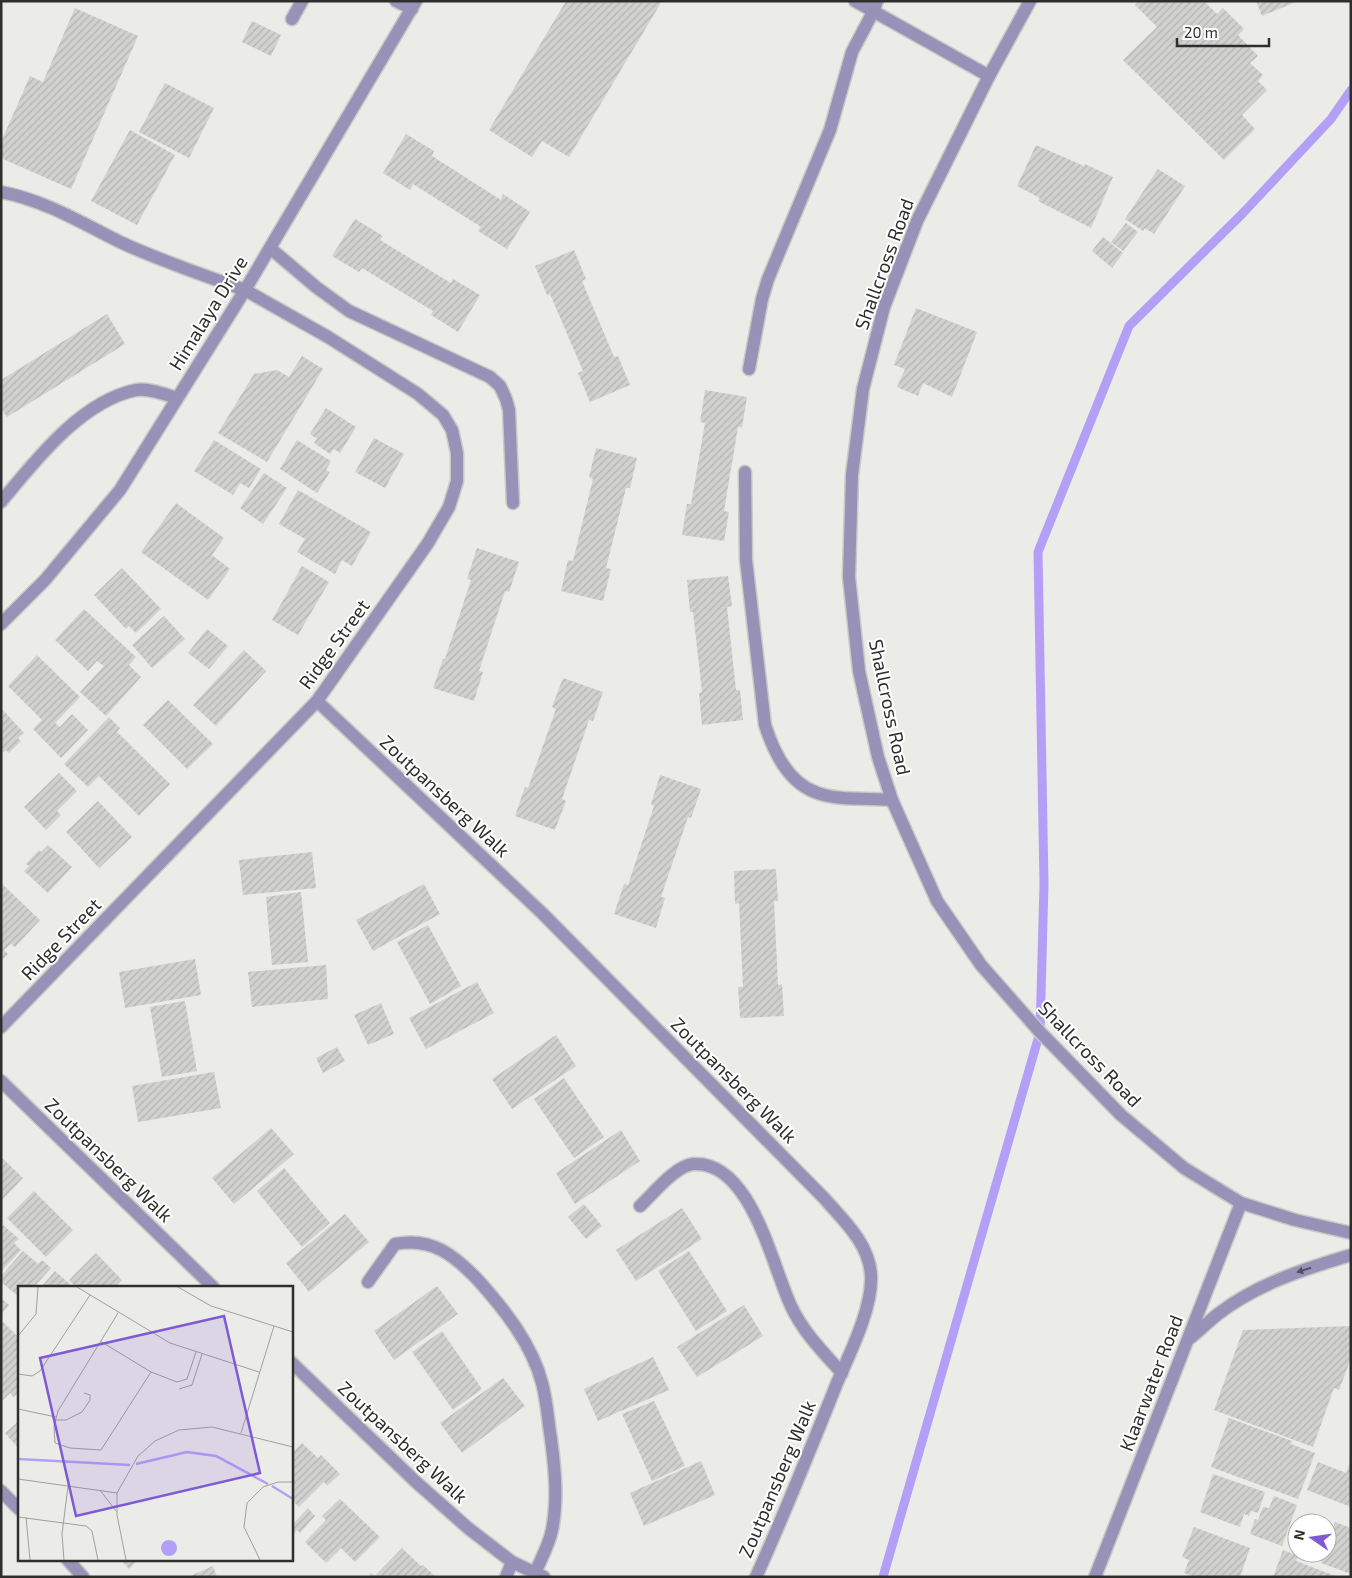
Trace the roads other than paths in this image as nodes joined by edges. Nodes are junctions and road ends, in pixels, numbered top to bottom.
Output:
1 (302, 1) edge
2 (396, 1) edge
3 (855, 1) edge
4 (1030, 1) edge
5 (414, 5) edge
6 (875, 6) edge
7 (292, 19) dead end
8 (989, 76) junction
9 (1, 192) edge
10 (270, 248) junction
11 (245, 290) junction
12 (750, 369) dead end
13 (177, 398) junction
14 (745, 472) dead end
15 (1, 502) edge
16 (512, 503) dead end
17 (1, 624) edge
18 (317, 701) junction
19 (892, 800) junction
20 (1, 1027) edge
21 (1, 1081) edge
22 (1241, 1202) junction
23 (640, 1206) dead end
24 (1351, 1233) edge
25 (1351, 1255) edge
26 (368, 1282) dead end
27 (212, 1286) edge
28 (1187, 1341) junction
29 (292, 1363) edge
30 (842, 1373) junction
31 (1, 1491) edge
32 (18, 1508) edge
33 (67, 1560) edge
34 (512, 1562) junction
35 (540, 1575) edge
36 (83, 1577) edge
37 (506, 1577) edge
38 (756, 1577) edge
39 (1096, 1577) edge

1 - 7 street
2 - 5 street
3 - 6 street
4 - 8 street, Shallcross Road
5 - 10 street, Himalaya Drive
6 - 8 street
6 - 12 street
8 - 19 street, Shallcross Road
9 - 11 street, Ridge Street
10 - 11 street, Himalaya Drive
10 - 16 street
11 - 13 street, Himalaya Drive
11 - 18 street, Ridge Street
13 - 15 street
13 - 17 street, Himalaya Drive
14 - 19 street
18 - 20 street, Ridge Street
18 - 30 street, Zoutpansberg Walk
19 - 22 street, Shallcross Road
21 - 27 street, Zoutpansberg Walk
22 - 24 street, Shallcross Road
22 - 28 street, Klaarwater Road
23 - 30 street
25 -> 28 street
26 - 35 street
28 - 39 street, Klaarwater Road
29 - 34 street, Zoutpansberg Walk
30 - 38 street, Zoutpansberg Walk
31 - 32 street
33 - 36 street
34 - 35 street, Zoutpansberg Walk
34 - 37 street

